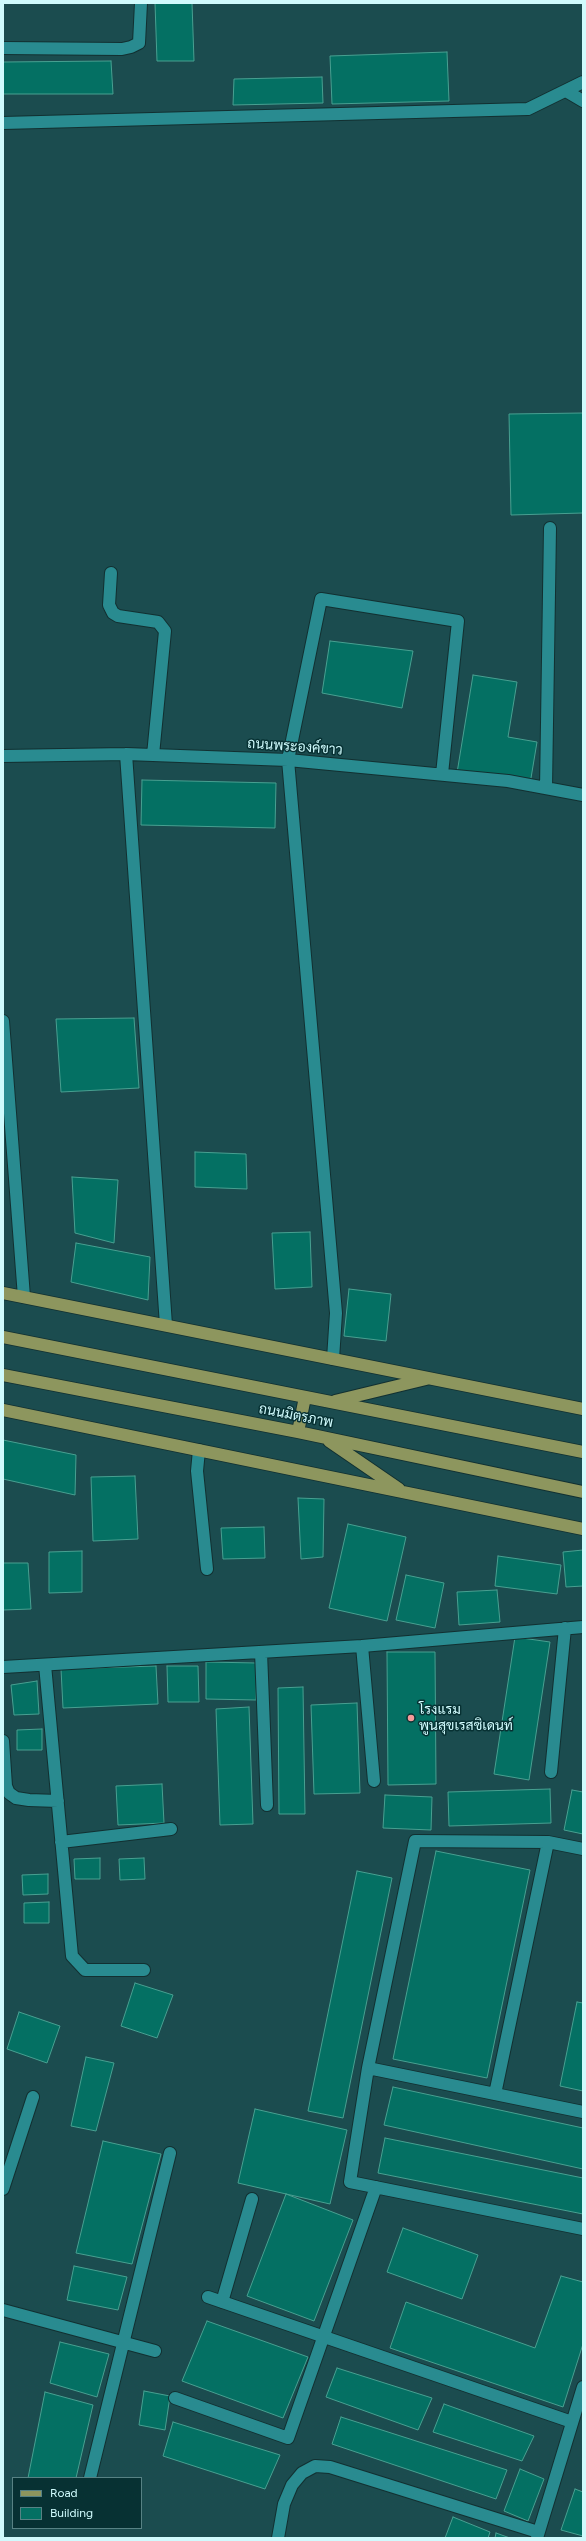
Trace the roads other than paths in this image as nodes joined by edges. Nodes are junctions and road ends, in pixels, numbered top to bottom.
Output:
1 (141, 3) edge
2 (3, 48) edge
3 (583, 82) edge
4 (566, 91) junction
5 (583, 101) edge
6 (3, 123) edge
7 (550, 528) dead end
8 (111, 573) dead end
9 (126, 754) junction
10 (152, 755) junction
11 (3, 756) edge
12 (288, 760) junction
13 (442, 774) junction
14 (546, 788) junction
15 (583, 795) edge
16 (3, 1021) edge
17 (3, 1293) edge
18 (24, 1297) junction
19 (166, 1325) junction
20 (3, 1328) edge
21 (3, 1338) edge
22 (29, 1343) junction
23 (333, 1359) junction
24 (3, 1375) edge
25 (21, 1378) junction
26 (429, 1378) junction
27 (3, 1379) edge
28 (305, 1397) junction
29 (330, 1402) junction
30 (583, 1409) edge
31 (3, 1410) edge
32 (298, 1432) junction
33 (323, 1437) junction
34 (199, 1450) junction
35 (583, 1452) edge
36 (404, 1492) junction
37 (583, 1492) edge
38 (583, 1529) edge
39 (207, 1569) dead end
40 (565, 1628) junction
41 (583, 1628) edge
42 (362, 1646) junction
43 (260, 1652) junction
44 (44, 1665) junction
45 (3, 1667) edge
46 (3, 1741) edge
47 (551, 1772) dead end
48 (374, 1781) dead end
49 (58, 1801) junction
50 (267, 1805) dead end
51 (171, 1829) dead end
52 (61, 1842) junction
53 (548, 1842) junction
54 (583, 1849) edge
55 (144, 1970) dead end
56 (368, 2068) junction
57 (496, 2094) junction
58 (33, 2097) dead end
59 (583, 2112) edge
60 (170, 2153) dead end
61 (376, 2187) junction
62 (3, 2189) edge
63 (252, 2199) dead end
64 (583, 2229) edge
65 (208, 2297) dead end
66 (222, 2302) junction
67 (3, 2310) edge
68 (323, 2337) junction
69 (124, 2342) junction
70 (155, 2351) dead end
71 (583, 2387) edge
72 (175, 2398) dead end
73 (572, 2422) junction
74 (90, 2477) edge
75 (537, 2535) edge
76 (278, 2538) edge

1 - 2 street
3 - 4 street
4 - 5 street
4 - 6 street
7 - 14 street
8 - 10 street
9 - 10 street, ถนนพระองค์ขาว
9 - 11 street, ถนนพระองค์ขาว
9 - 19 street
10 - 12 street, ถนนพระองค์ขาว
12 - 13 street, ถนนพระองค์ขาว
12 - 13 street
12 - 23 street
13 - 14 street, ถนนพระองค์ขาว
14 - 15 street, ถนนพระองค์ขาว
16 - 18 street
17 - 18 main road
18 - 19 main road
19 - 23 main road
20 - 22 main road
21 - 22 main road, ถนนมิตรภาพ
22 - 28 main road, ถนนมิตรภาพ
23 - 26 main road
24 - 25 main road, ถนนมิตรภาพ
25 - 27 main road
25 - 32 main road, ถนนมิตรภาพ
26 - 29 main road
26 - 30 main road
28 - 29 main road, ถนนมิตรภาพ
28 - 32 main road
29 - 35 main road, ถนนมิตรภาพ
31 - 34 main road
32 - 33 main road, ถนนมิตรภาพ
33 - 36 main road
33 - 37 main road, ถนนมิตรภาพ
34 - 36 main road
34 - 39 street
36 - 38 main road
40 - 41 street
40 - 42 street
40 - 47 street
42 - 43 street
42 - 48 street
43 - 44 street
43 - 50 street
44 - 45 street
44 - 49 street
46 - 49 street
49 - 52 street
51 - 52 street
52 - 55 street
53 - 54 street
53 - 56 street
53 - 57 street
56 - 57 street
56 - 61 street
57 - 59 street
58 - 62 street
60 - 69 street
61 - 64 street
61 - 68 street
63 - 66 street
65 - 66 street
66 - 68 street
67 - 69 street
68 - 72 street
68 - 73 street
69 - 70 street
69 - 74 street
71 - 73 street
73 - 75 street
75 - 76 street

